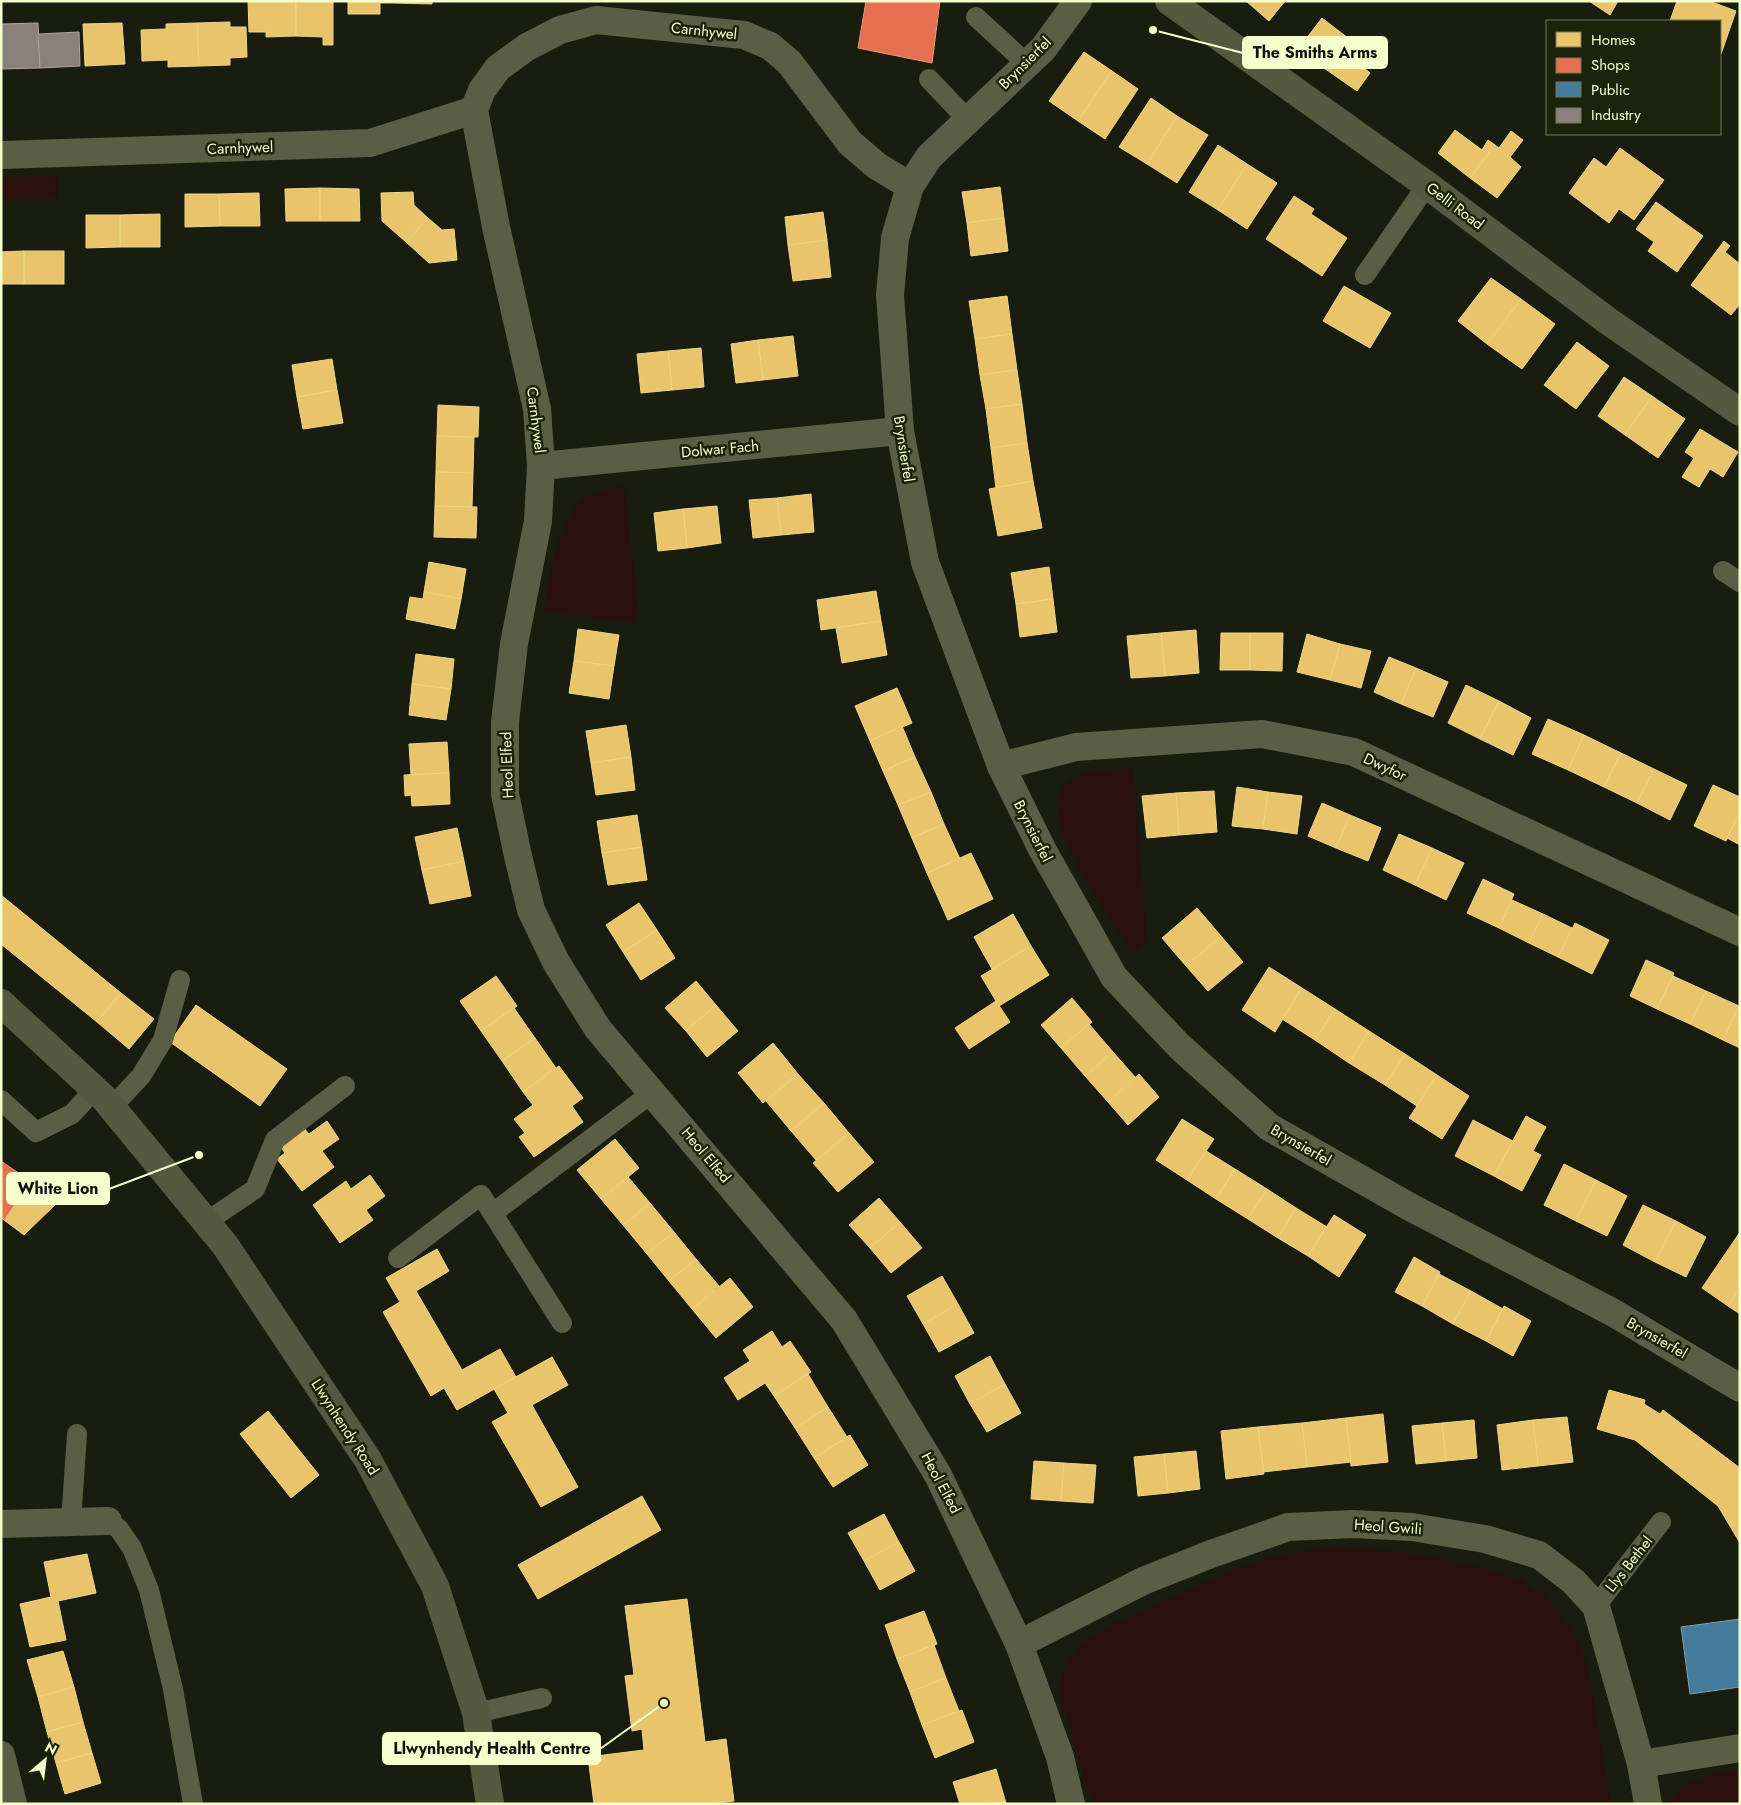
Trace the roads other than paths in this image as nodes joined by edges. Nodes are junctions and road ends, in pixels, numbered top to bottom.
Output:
1 (1078, 1) edge
2 (1170, 1) edge
3 (976, 17) dead end
4 (1027, 64) junction
5 (929, 79) dead end
6 (474, 110) junction
7 (968, 120) junction
8 (1, 155) edge
9 (1427, 185) junction
10 (910, 186) junction
11 (1365, 275) dead end
12 (1740, 412) edge
13 (900, 432) junction
14 (541, 466) junction
15 (1723, 571) dead end
16 (1740, 582) edge
17 (1000, 766) junction
18 (1740, 932) edge
19 (180, 980) dead end
20 (1, 1003) edge
21 (346, 1086) dead end
22 (653, 1092) junction
23 (104, 1098) junction
24 (1, 1100) edge
25 (493, 1213) junction
26 (206, 1222) junction
27 (398, 1258) dead end
28 (562, 1323) dead end
29 (1740, 1388) edge
30 (76, 1434) dead end
31 (108, 1521) joint
32 (71, 1522) junction
33 (1661, 1522) dead end
34 (1, 1524) edge
35 (1596, 1606) junction
36 (1019, 1644) junction
37 (542, 1698) dead end
38 (476, 1713) junction
39 (1740, 1748) edge
40 (1, 1755) edge
41 (1641, 1764) junction
42 (13, 1804) edge
43 (193, 1804) edge
44 (490, 1804) edge
45 (1071, 1804) edge
46 (1648, 1804) edge

1 - 4 street, Brynsierfel
2 - 9 main road, Gelli Road
3 - 4 lane
4 - 7 street, Brynsierfel
5 - 7 lane
6 - 8 street, Carnhywel
6 - 10 street, Carnhywel
6 - 14 street, Carnhywel
7 - 10 street, Brynsierfel
9 - 11 lane
9 - 12 main road, Gelli Road
10 - 13 street, Brynsierfel
13 - 14 street, Dolwar Fach
13 - 17 street, Brynsierfel
14 - 22 street, Heol Elfed
15 - 16 lane
17 - 18 street, Dwyfor
17 - 29 street, Brynsierfel
19 - 23 lane
20 - 23 main road, Llwynhendy Road
21 - 26 lane
22 - 25 lane
22 - 36 street, Heol Elfed
23 - 24 lane
23 - 26 main road, Llwynhendy Road
25 - 27 lane
25 - 28 lane
26 - 38 main road, Llwynhendy Road
30 - 32 lane
31 - 32 street
31 - 43 lane
32 - 34 street
33 - 35 lane, Llys Bethel
35 - 36 street, Heol Gwili
35 - 41 street, Heol Gwili
36 - 45 street, Heol Elfed
37 - 38 lane
38 - 44 main road, Llwynhendy Road
39 - 41 street
40 - 42 street
41 - 46 street, Heol Gwili

